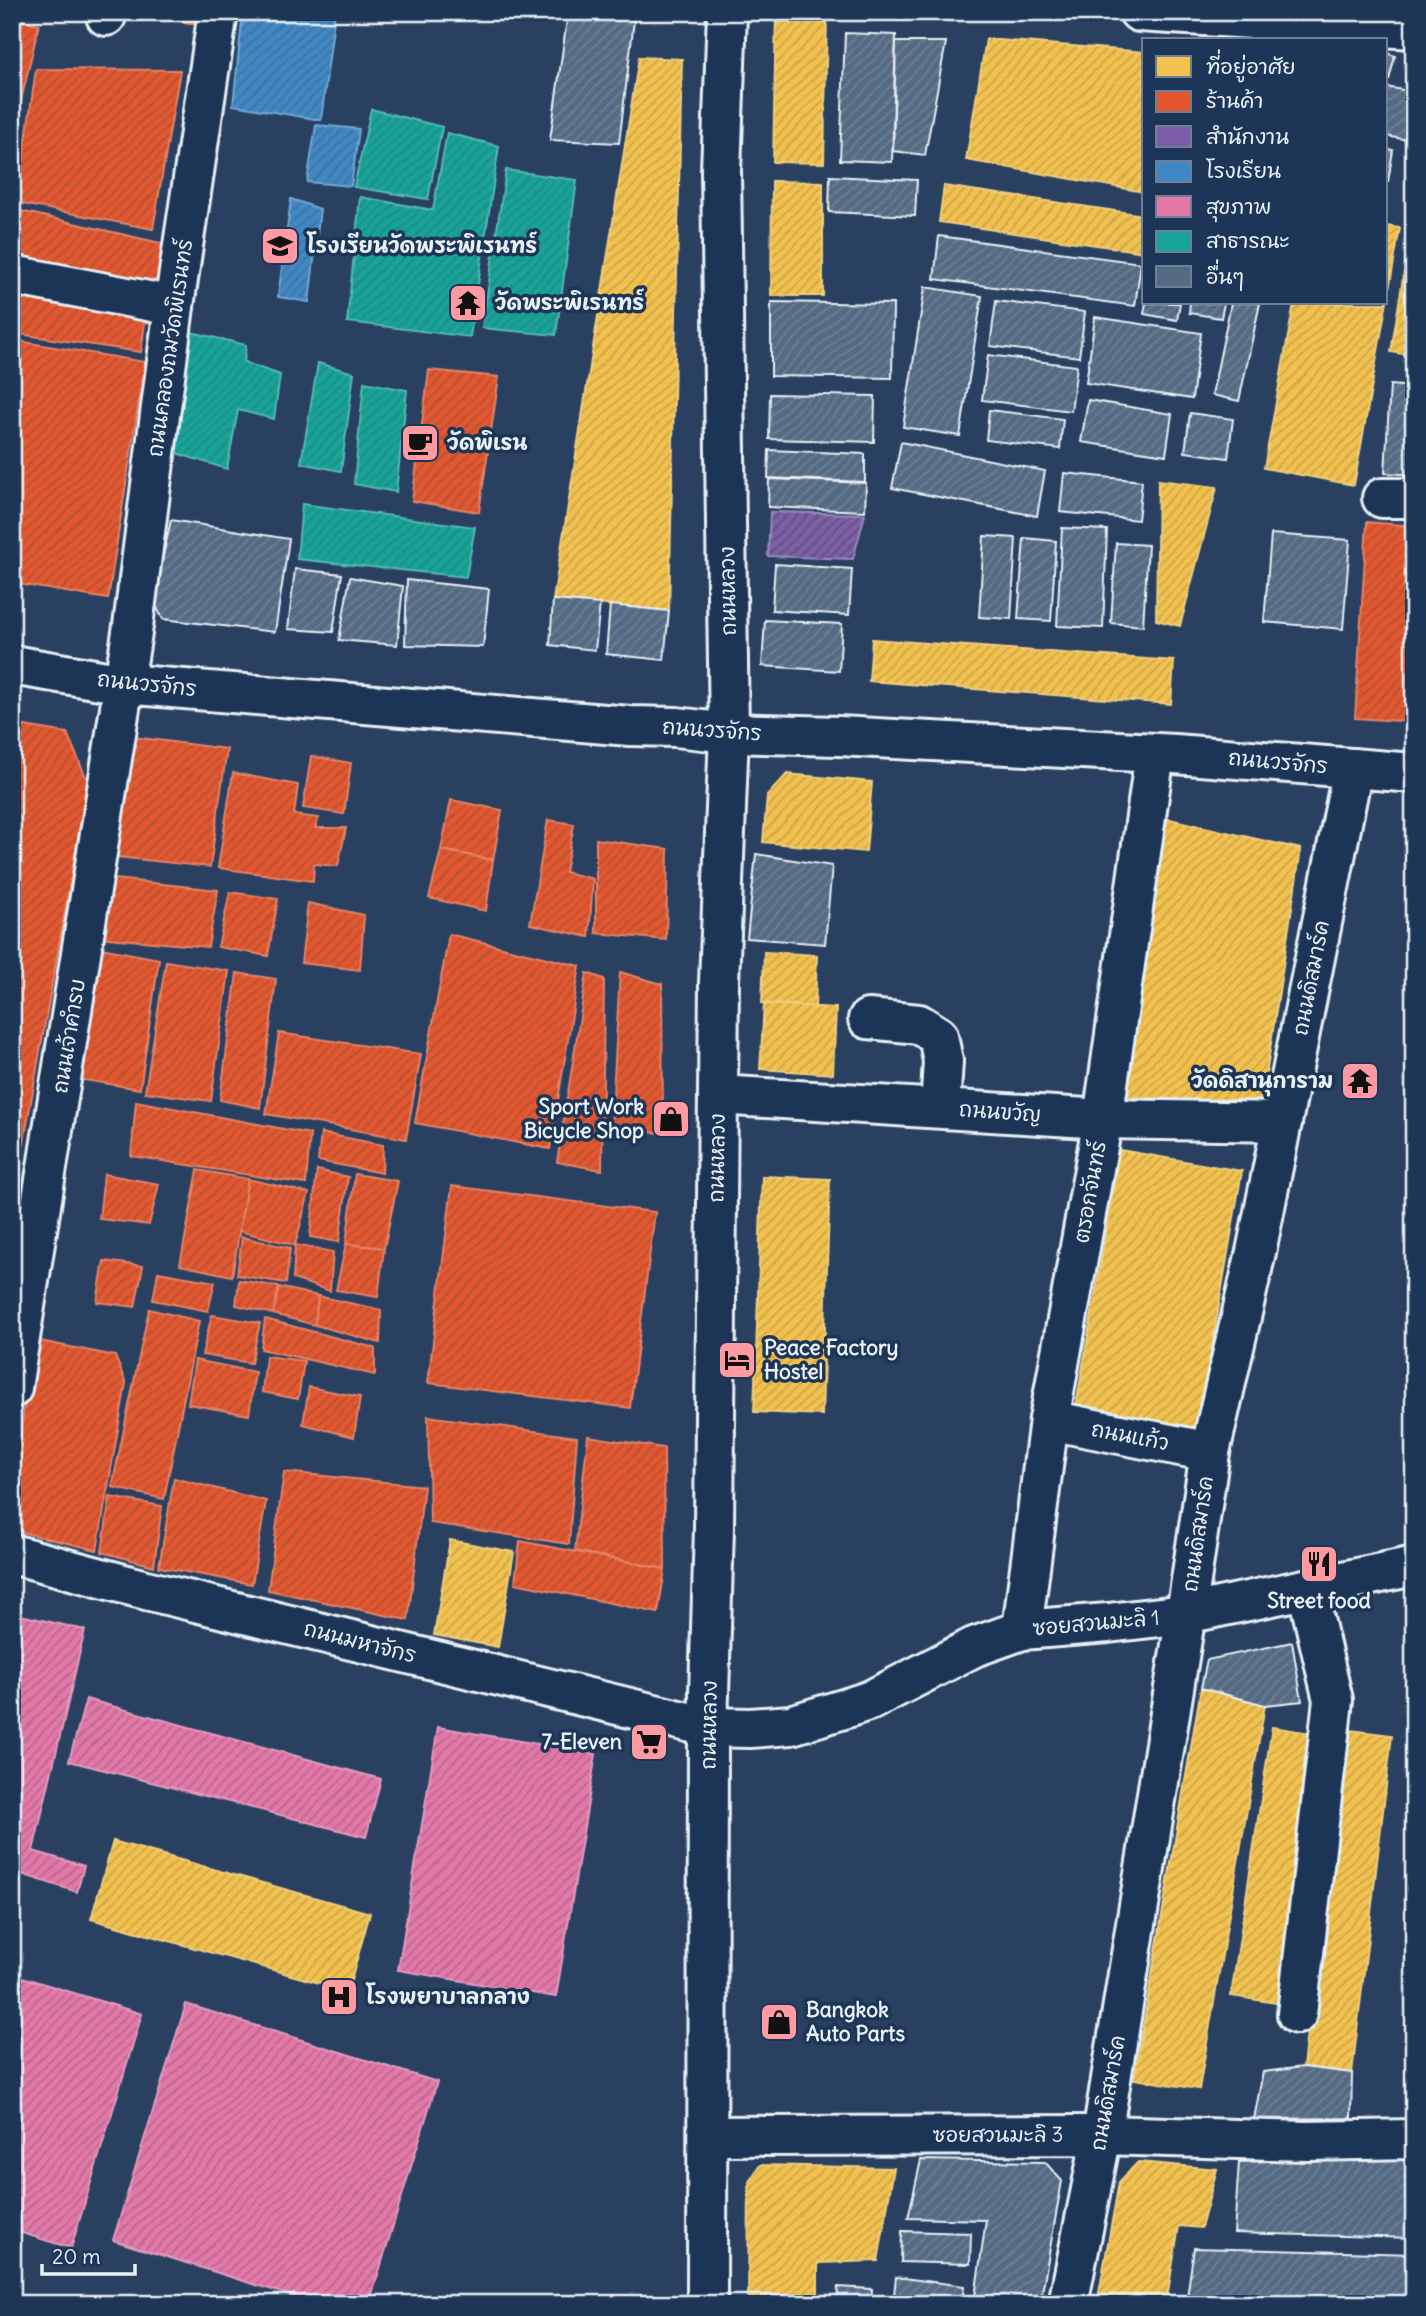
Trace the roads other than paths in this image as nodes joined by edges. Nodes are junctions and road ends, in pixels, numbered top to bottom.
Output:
1 (218, 12) edge
2 (727, 12) edge
3 (1139, 12) edge
4 (1345, 18) edge
5 (1414, 29) edge
6 (12, 275) edge
7 (174, 306) junction
8 (12, 665) edge
9 (124, 684) junction
10 (729, 733) junction
11 (1154, 753) junction
12 (1353, 768) junction
13 (1414, 773) edge
14 (868, 1019) dead end
15 (718, 1095) junction
16 (940, 1108) junction
17 (1103, 1119) junction
18 (1282, 1122) junction
19 (24, 1239) edge
20 (12, 1388) edge
21 (1049, 1420) junction
22 (1210, 1452) junction
23 (12, 1554) edge
24 (1414, 1566) edge
25 (1307, 1589) junction
26 (1186, 1614) junction
27 (1022, 1630) junction
28 (708, 1727) junction
29 (1297, 2014) dead end
30 (1102, 2135) junction
31 (708, 2136) junction
32 (1414, 2139) edge
33 (707, 2304) edge
34 (1068, 2304) edge

1 - 7 street, ถนนคลองถมวัดพิเรนทร์
2 - 10 street, ถนนหลวง
3 - 4 street
4 - 5 street
6 - 7 street
7 - 9 street, ถนนคลองถมวัดพิเรนทร์
8 - 9 street, ถนนวรจักร
9 - 10 street, ถนนวรจักร
9 - 19 street, ถนนเจ้าคำรบ
10 - 11 street, ถนนวรจักร
10 - 15 street, ถนนหลวง
11 - 12 street, ถนนวรจักร
11 - 17 street, ตรอกจันทร์
12 - 13 street, ถนนวรจักร
12 - 18 street, ถนนดิสมาร์ค
14 - 16 street
15 - 16 street, ถนนขวัญ
15 - 28 street, ถนนหลวง
16 - 17 street, ถนนขวัญ
17 - 18 street, ถนนขวัญ
17 - 21 street, ตรอกจันทร์
18 - 22 street, ถนนดิสมาร์ค
19 - 20 street, ถนนเจ้าคำรบ
21 - 22 street, ถนนแก้ว
21 - 27 street, ตรอกจันทร์
22 - 26 street, ถนนดิสมาร์ค
23 - 28 street, ถนนมหาจักร
24 - 25 street, ซอยสวนมะลิ 1
25 - 26 street, ซอยสวนมะลิ 1
25 - 29 street
26 - 27 street, ซอยสวนมะลิ 1
26 - 30 street, ถนนดิสมาร์ค
27 - 28 street, ซอยสวนมะลิ 1
28 - 31 street, ถนนหลวง
30 - 31 street, ซอยสวนมะลิ 3
30 - 32 street, ซอยสวนมะลิ 3
30 - 34 street, ถนนดิสมาร์ค
31 - 33 street, ถนนหลวง

